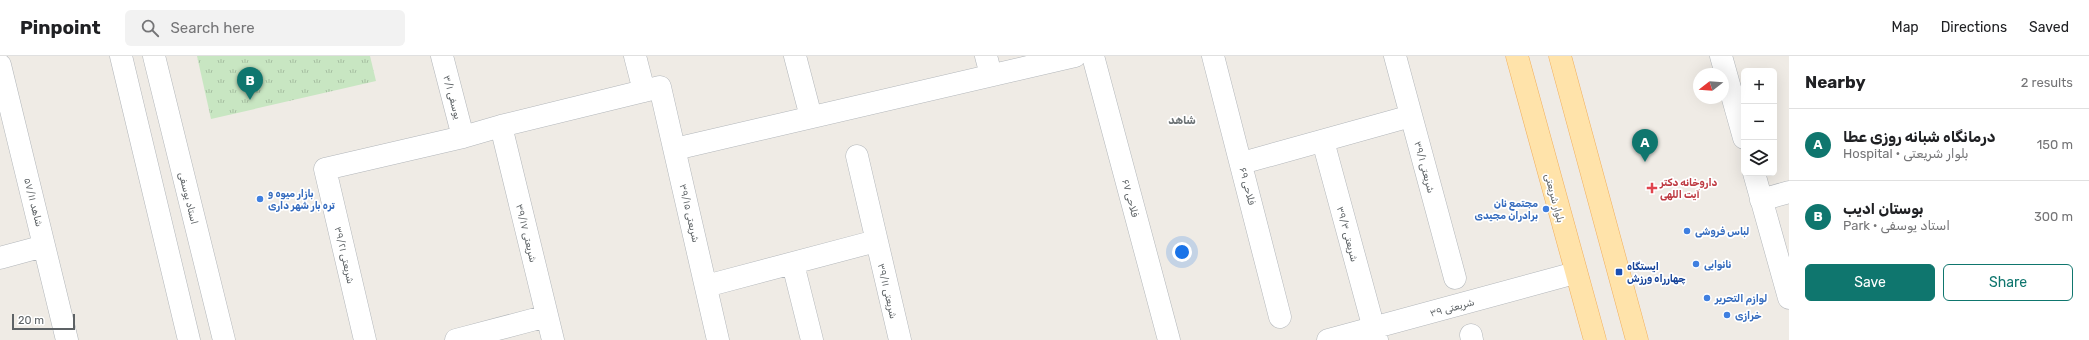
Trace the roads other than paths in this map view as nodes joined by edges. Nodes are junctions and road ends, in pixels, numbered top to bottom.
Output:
1 (121, 56) edge
2 (154, 56) edge
3 (442, 56) edge
4 (635, 56) edge
5 (795, 56) edge
6 (1076, 56) edge
7 (1093, 56) edge
8 (1213, 56) edge
9 (1395, 56) edge
10 (1517, 56) edge
11 (1560, 56) edge
12 (1721, 56) edge
13 (0, 65) edge
14 (989, 66) edge
15 (652, 89) junction
16 (4, 100) edge
17 (1412, 116) junction
18 (811, 117) junction
19 (501, 126) junction
20 (1741, 127) edge
21 (463, 137) junction
22 (1323, 140) junction
23 (675, 148) junction
24 (857, 156) dead end
25 (1242, 163) junction
26 (1755, 176) edge
27 (1789, 192) edge
28 (1761, 200) junction
29 (876, 241) junction
30 (44, 246) junction
31 (0, 258) edge
32 (793, 264) junction
33 (1575, 273) junction
34 (1455, 278) dead end
35 (706, 286) junction
36 (1789, 298) edge
37 (547, 316) junction
38 (1280, 317) dead end
39 (1375, 334) edge
40 (67, 340) edge
41 (189, 340) edge
42 (224, 340) edge
43 (365, 340) edge
44 (456, 340) edge
45 (553, 340) edge
46 (718, 340) edge
47 (812, 340) edge
48 (900, 340) edge
49 (1169, 340) edge
50 (1328, 340) edge
51 (1595, 340) edge
52 (1637, 340) edge

1 - 41 street
2 - 42 street, استاد یوسفی
3 - 21 street, یوسفی ۳/۱
4 - 15 street, شریعتی ۳۹/۱۵
5 - 18 street
6 - 14 street
7 - 49 street, فلاحی ۶۷
8 - 25 street, فلاحی ۶۹
9 - 17 street, شریعتی ۳۹/۱
10 - 33 main road, بلوار شریعتی
11 - 52 main road
12 - 20 street
13 - 16 street, شاهد ۵۷/۱۱
14 - 18 street
15 - 19 street
15 - 23 street, شریعتی ۳۹/۱۵
16 - 30 street, شاهد ۵۷/۱۱
17 - 22 street
17 - 34 street, شریعتی ۳۹/۱
18 - 23 street
19 - 21 street
19 - 37 street, شریعتی ۳۹/۱۷
21 - 43 street, شریعتی ۳۹/۲۱
22 - 25 street
22 - 39 street, شریعتی ۳۹/۳
23 - 35 street, شریعتی ۳۹/۱۵
24 - 29 street, شریعتی ۳۹/۱۱
25 - 38 street, فلاحی ۶۹
26 - 28 street
27 - 28 street
28 - 36 street
29 - 32 street
29 - 48 street, شریعتی ۳۹/۱۱
30 - 31 street
30 - 40 street, شاهد ۵۷/۱۱
32 - 35 street
32 - 47 street
33 - 39 street, شریعتی ۳۹
33 - 51 main road, بلوار شریعتی
35 - 46 street, شریعتی ۳۹/۱۵
37 - 44 street
37 - 45 street, شریعتی ۳۹/۱۷
39 - 50 street, شریعتی ۳۹

